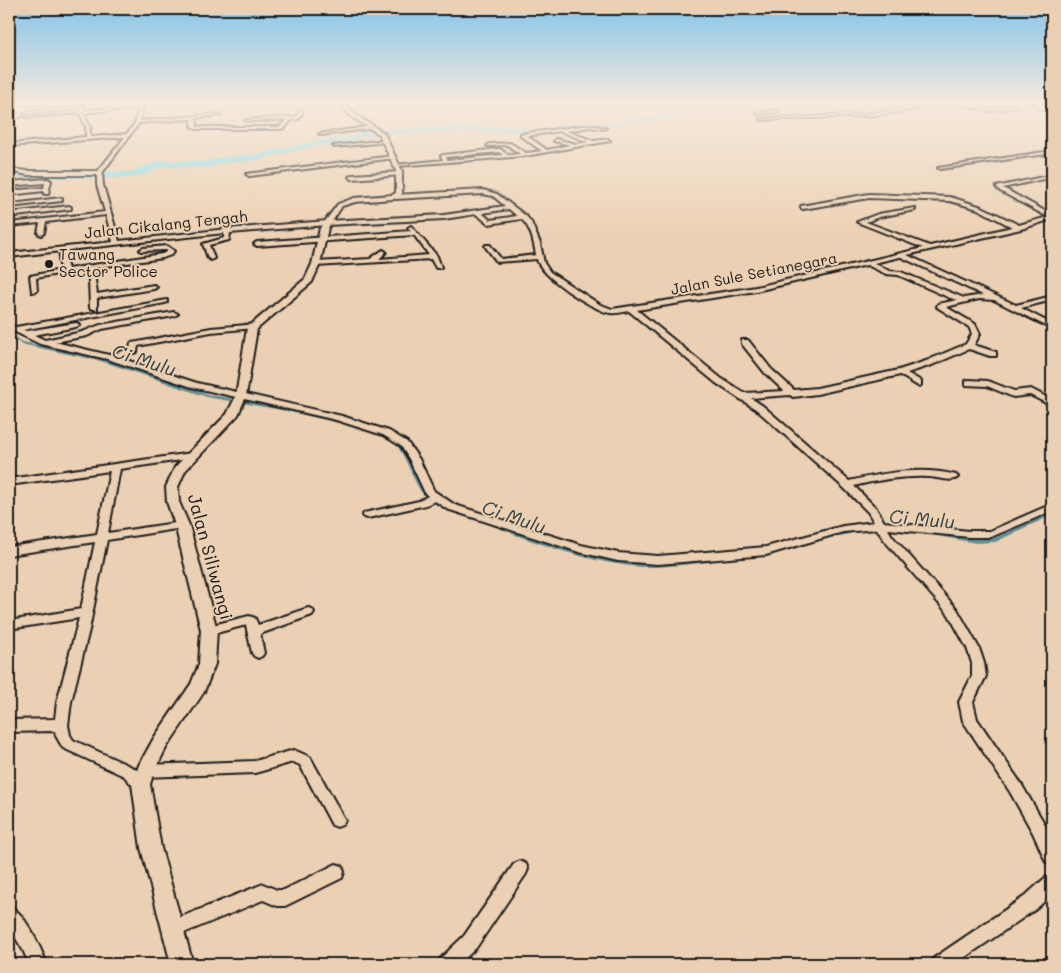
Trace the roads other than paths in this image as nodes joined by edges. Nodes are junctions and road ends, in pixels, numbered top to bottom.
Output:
1 (117, 149) edge
2 (389, 149) edge
3 (470, 149) edge
4 (509, 149) edge
5 (516, 149) edge
6 (543, 149) edge
7 (559, 149) edge
8 (500, 150) junction
9 (472, 152) junction
10 (547, 152) junction
11 (525, 155) junction
12 (1052, 156) edge
13 (392, 157) junction
14 (507, 157) junction
15 (478, 160) junction
16 (446, 162) junction
17 (454, 162) junction
18 (482, 166) dead end
19 (940, 168) dead end
20 (9, 170) edge
21 (399, 170) junction
22 (460, 170) dead end
23 (99, 174) junction
24 (250, 174) dead end
25 (1052, 176) edge
26 (352, 177) dead end
27 (9, 184) edge
28 (9, 193) edge
29 (395, 196) junction
30 (60, 200) dead end
31 (11, 205) edge
32 (511, 207) junction
33 (803, 207) dead end
34 (913, 209) dead end
35 (478, 212) junction
36 (109, 213) junction
37 (306, 217) dead end
38 (524, 217) junction
39 (67, 218) junction
40 (404, 219) junction
41 (10, 220) edge
42 (43, 221) junction
43 (1042, 222) junction
44 (327, 223) junction
45 (304, 224) junction
46 (1052, 226) edge
47 (1019, 228) junction
48 (228, 231) junction
49 (41, 232) dead end
50 (415, 233) junction
51 (144, 240) junction
52 (321, 240) junction
53 (116, 242) junction
54 (257, 244) dead end
55 (488, 246) dead end
56 (65, 248) junction
57 (143, 250) junction
58 (932, 250) junction
59 (383, 252) dead end
60 (9, 255) edge
61 (435, 257) junction
62 (540, 257) junction
63 (906, 257) junction
64 (211, 258) dead end
65 (143, 259) junction
66 (372, 261) junction
67 (316, 264) junction
68 (870, 264) junction
69 (922, 266) dead end
70 (88, 267) junction
71 (438, 267) dead end
72 (878, 267) junction
73 (65, 271) junction
74 (930, 286) junction
75 (154, 287) dead end
76 (34, 291) dead end
77 (977, 295) dead end
78 (93, 298) junction
79 (994, 298) junction
80 (1052, 298) edge
81 (165, 301) dead end
82 (1015, 307) junction
83 (94, 308) dead end
84 (632, 310) junction
85 (174, 314) dead end
86 (76, 325) dead end
87 (255, 326) junction
88 (1052, 327) edge
89 (16, 332) edge
90 (43, 342) junction
91 (745, 342) dead end
92 (969, 346) junction
93 (993, 354) dead end
94 (109, 357) junction
95 (901, 372) junction
96 (918, 383) dead end
97 (969, 383) dead end
98 (793, 394) junction
99 (744, 396) junction
100 (239, 400) junction
101 (1052, 403) edge
102 (192, 456) junction
103 (116, 467) junction
104 (953, 477) dead end
105 (9, 482) edge
106 (848, 485) junction
107 (434, 498) junction
108 (1052, 507) edge
109 (368, 515) dead end
110 (182, 525) junction
111 (882, 528) junction
112 (102, 537) junction
113 (9, 551) edge
114 (86, 612) junction
115 (308, 612) dead end
116 (9, 625) edge
117 (209, 630) junction
118 (254, 631) junction
119 (258, 653) dead end
120 (61, 725) junction
121 (9, 726) edge
122 (143, 777) junction
123 (337, 820) dead end
124 (1052, 857) edge
125 (520, 869) dead end
126 (336, 872) dead end
127 (1052, 883) edge
128 (11, 914) dead end
129 (172, 928) junction
130 (38, 964) edge
131 (182, 964) edge
132 (447, 964) edge
133 (940, 964) edge

1 - 23 street
2 - 13 street
3 - 9 street
4 - 8 street
5 - 11 street
6 - 10 street
7 - 10 street
8 - 9 street
8 - 14 street
9 - 16 street
10 - 11 street
11 - 14 street
12 - 19 street
13 - 21 street
13 - 24 street
14 - 15 street
15 - 17 street
15 - 18 street
16 - 17 street
16 - 21 street
17 - 22 street
20 - 23 street
21 - 26 street
21 - 29 street
23 - 36 street
25 - 43 street
27 - 28 street
29 - 32 street, Jalan Sule Setianegara
29 - 44 street
30 - 31 street
31 - 41 street
32 - 35 street, Jalan Cikalang Tengah
32 - 38 street, Jalan Sule Setianegara
33 - 47 street
34 - 58 street
35 - 38 street
35 - 40 street, Jalan Cikalang Tengah
36 - 39 street
36 - 53 street
37 - 45 street
38 - 62 street, Jalan Sule Setianegara
39 - 41 street
39 - 42 street
40 - 44 street, Jalan Cikalang Tengah
40 - 50 street
41 - 42 street
42 - 49 street
43 - 46 street
43 - 47 street, Jalan Sule Setianegara
44 - 45 street, Jalan Cikalang Tengah
44 - 52 street
45 - 48 street, Jalan Cikalang Tengah
47 - 58 street, Jalan Sule Setianegara
48 - 51 street, Jalan Cikalang Tengah
48 - 64 street
50 - 52 street
50 - 61 street
51 - 53 street, Jalan Cikalang Tengah
51 - 57 street
52 - 54 street
52 - 67 street
53 - 56 street, Jalan Cikalang Tengah
55 - 62 street
56 - 60 street, Jalan Cikalang Tengah
56 - 73 street
57 - 65 street
57 - 65 street
58 - 63 street, Jalan Sule Setianegara
59 - 66 street
61 - 66 street
61 - 71 street
62 - 84 street, Jalan Sule Setianegara
63 - 68 street, Jalan Sule Setianegara
63 - 72 street
63 - 79 street
65 - 70 street
66 - 67 street
67 - 87 street
68 - 72 street
68 - 84 street, Jalan Sule Setianegara
69 - 74 street
70 - 73 street
70 - 78 street
72 - 74 street
73 - 76 street
74 - 77 street
75 - 78 street
78 - 83 street
79 - 82 street
79 - 92 street
80 - 82 street
81 - 89 street
82 - 88 street
84 - 99 street
85 - 90 street
86 - 89 street
87 - 94 street
87 - 100 street, Jalan Siliwangi
89 - 90 street
90 - 94 street
91 - 98 street
92 - 93 street
92 - 95 street
94 - 100 street
95 - 96 street
95 - 98 street
97 - 101 street
98 - 99 street
99 - 106 street
100 - 102 street, Jalan Siliwangi
100 - 107 street
102 - 103 street
102 - 110 street, Jalan Siliwangi
103 - 105 street
103 - 112 street
104 - 106 street
106 - 111 street
107 - 109 street
107 - 111 street
108 - 111 street
110 - 112 street
110 - 117 street, Jalan Siliwangi
111 - 124 street
112 - 113 street
112 - 114 street
114 - 116 street
114 - 120 street
115 - 118 street
117 - 118 street
117 - 122 street, Jalan Siliwangi
118 - 119 street
120 - 121 street
120 - 122 street
122 - 123 street
122 - 129 street
125 - 132 street
126 - 129 street
127 - 133 street
128 - 130 street
129 - 131 street

